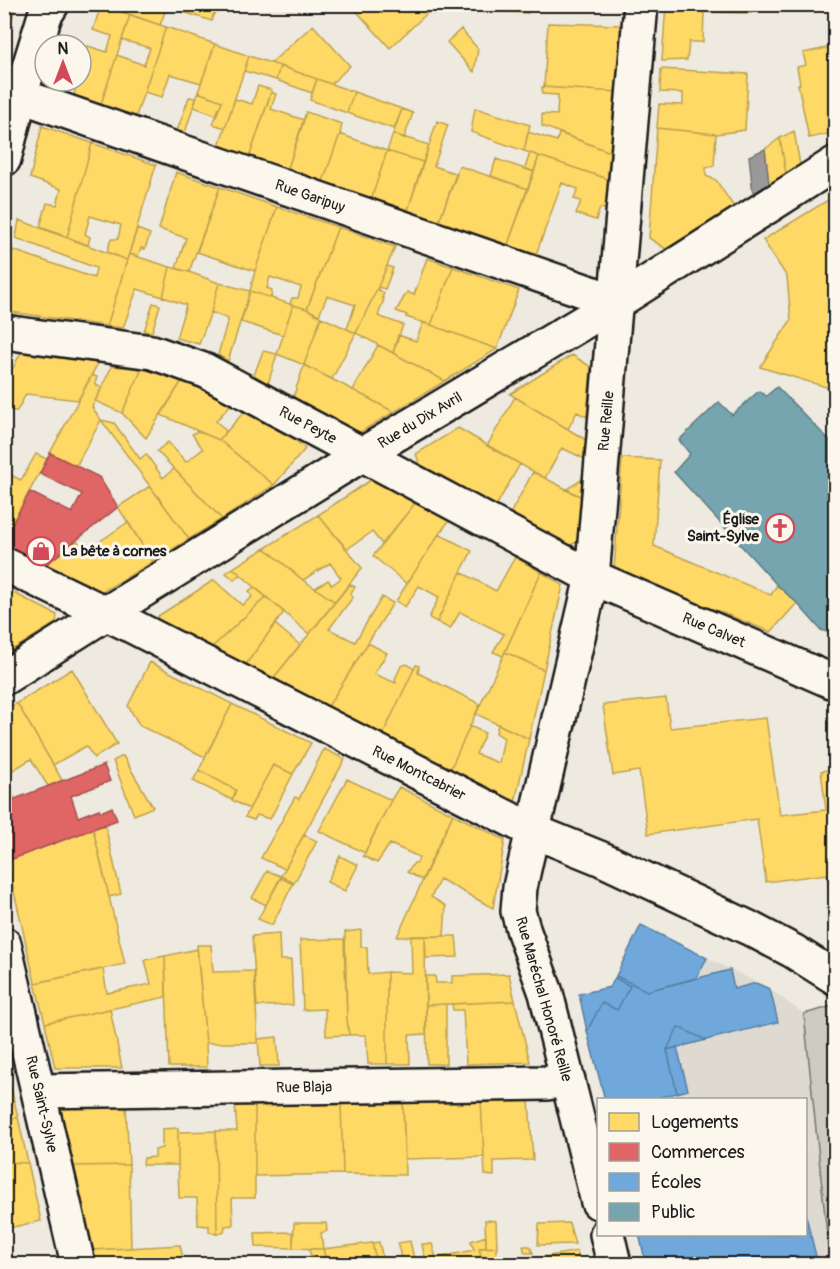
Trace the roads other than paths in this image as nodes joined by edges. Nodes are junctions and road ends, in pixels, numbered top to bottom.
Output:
1 (52, 4) edge
2 (641, 4) edge
3 (12, 93) edge
4 (4, 159) edge
5 (836, 163) edge
6 (616, 302) junction
7 (4, 332) edge
8 (363, 454) junction
9 (4, 564) edge
10 (592, 577) junction
11 (105, 614) junction
12 (4, 678) edge
13 (836, 683) edge
14 (533, 831) junction
15 (4, 944) edge
16 (836, 978) edge
17 (568, 1080) junction
18 (39, 1092) junction
19 (597, 1198) edge
20 (607, 1236) edge
21 (78, 1264) edge
22 (614, 1264) edge

1 - 3 street
2 - 6 street, Rue Reille
3 - 4 street
3 - 6 street, Rue Garipuy
5 - 6 street, Rue du Dix Avril
6 - 8 street, Rue du Dix Avril
6 - 10 street, Rue Reille
7 - 8 street, Rue Peyte
8 - 10 street, Rue Peyte
8 - 11 street, Rue du Dix Avril
9 - 11 street, Rue Montcabrier
10 - 13 street, Rue Calvet
10 - 14 street, Rue Reille
11 - 12 street, Rue du Dix Avril
11 - 14 street, Rue Montcabrier
14 - 16 street, Rue Montcabrier
14 - 17 street, Rue Maréchal Honoré Reille
15 - 18 street, Rue Saint-Sylve
17 - 18 street, Rue Blaja
17 - 19 street, Rue Maréchal Honoré Reille
18 - 21 street, Rue Saint-Sylve
20 - 22 street

